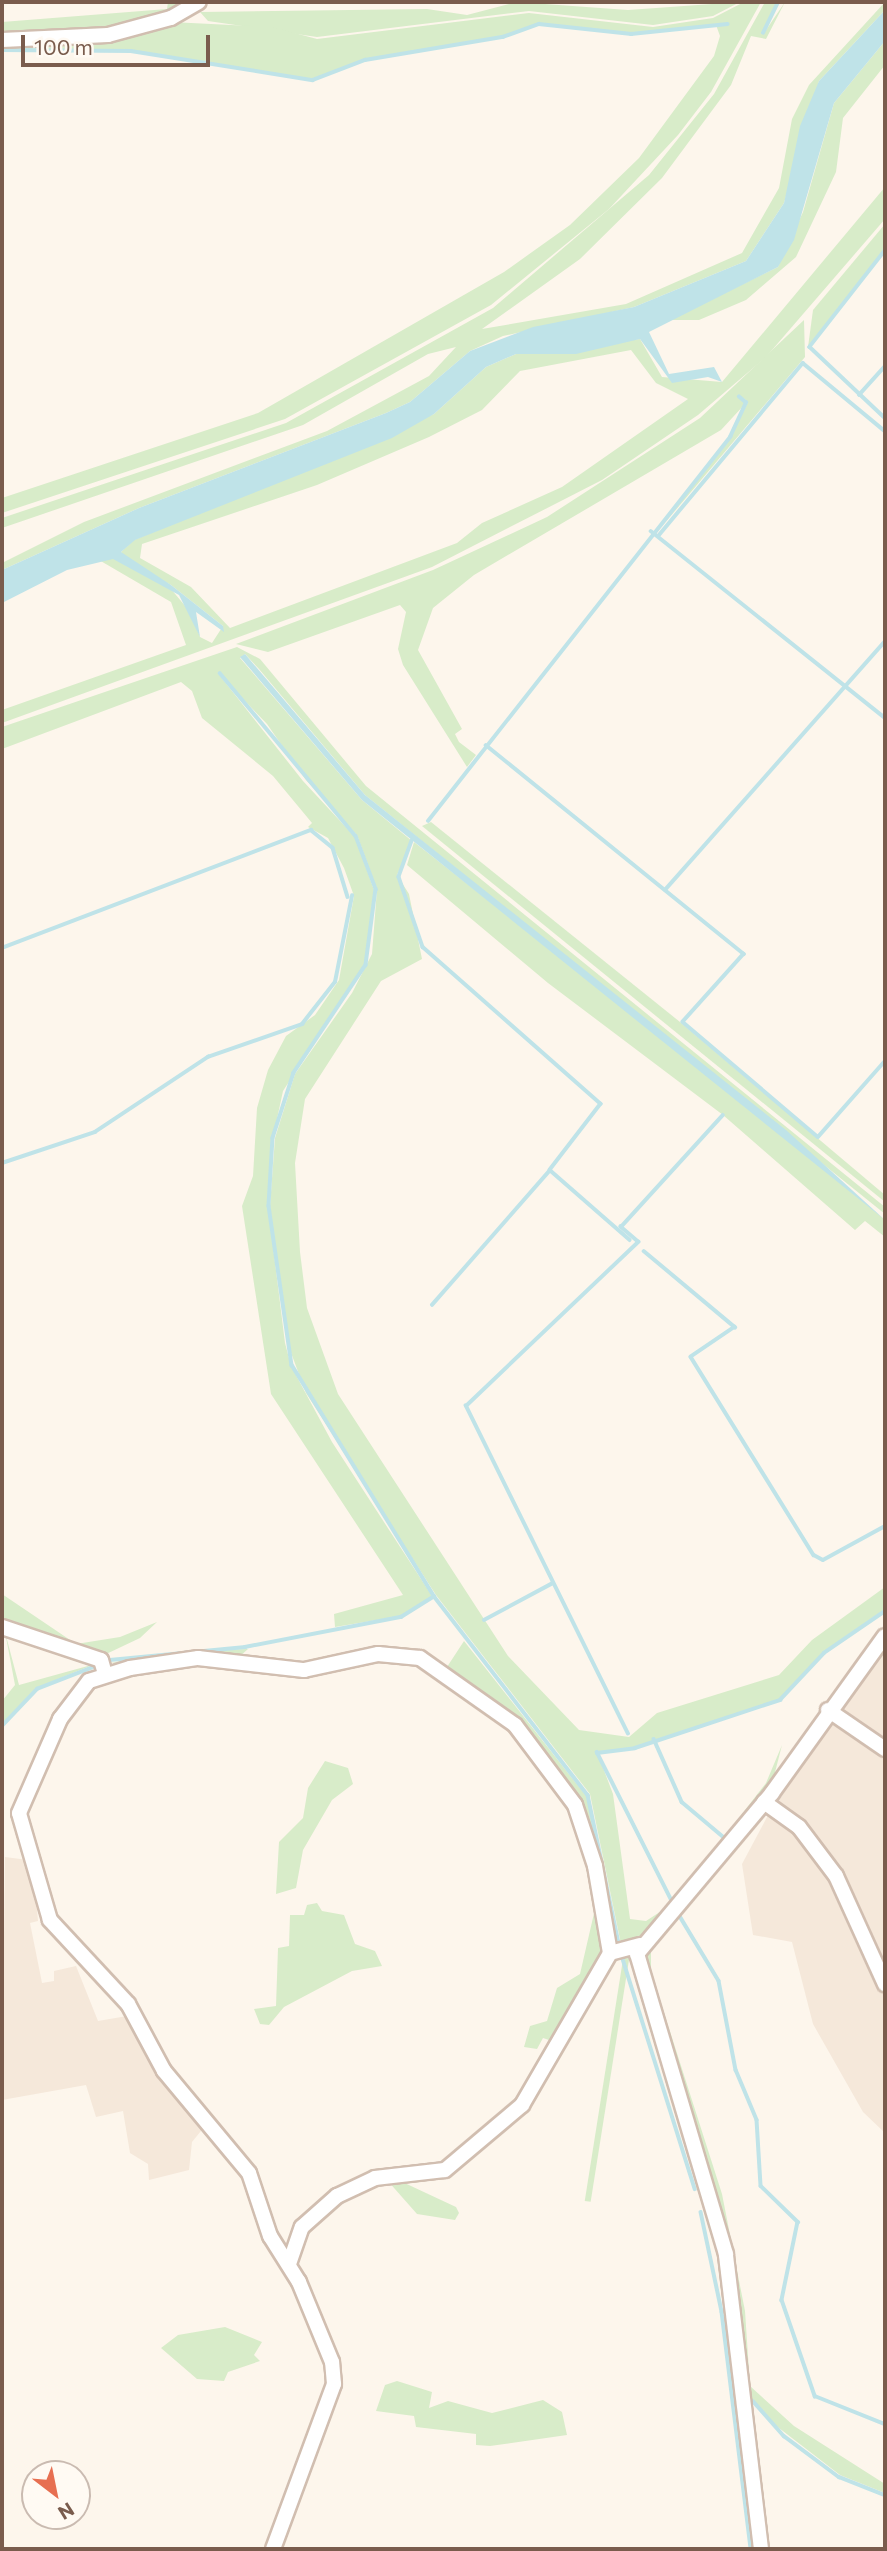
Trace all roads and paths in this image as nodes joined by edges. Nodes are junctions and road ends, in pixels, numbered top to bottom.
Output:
1 (200, 2) edge
2 (2, 40) edge
3 (2, 1627) edge
4 (885, 1636) edge
5 (105, 1674) junction
6 (828, 1710) junction
7 (885, 1749) edge
8 (764, 1802) junction
9 (640, 1945) junction
10 (610, 1954) junction
11 (885, 1984) edge
12 (289, 2264) junction
13 (273, 2549) edge
14 (761, 2549) edge

1 - 2 street
3 - 5 street
4 - 6 street
5 - 10 street
5 - 12 street
6 - 7 street
6 - 8 street
8 - 9 street
8 - 11 street
9 - 10 street
9 - 14 street
10 - 12 street
12 - 13 street

